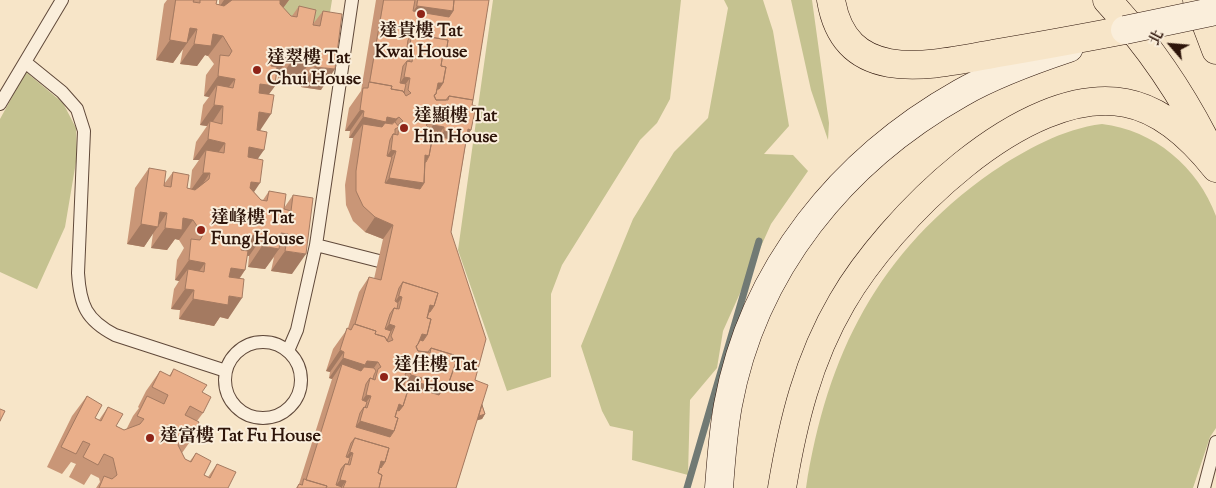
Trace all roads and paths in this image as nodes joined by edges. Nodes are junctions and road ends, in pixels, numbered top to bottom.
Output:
1 (62, 0) edge
2 (352, 0) edge
3 (831, 0) edge
4 (1107, 0) edge
5 (1196, 0) edge
6 (1216, 11) edge
7 (1125, 30) junction
8 (1216, 50) edge
9 (25, 62) junction
10 (0, 104) edge
11 (1216, 162) edge
12 (1216, 168) edge
13 (316, 246) junction
14 (379, 261) dead end
15 (288, 351) junction
16 (226, 371) junction
17 (1216, 442) edge
18 (719, 488) edge
19 (782, 488) edge
20 (1204, 488) edge

1 - 9 lane
2 - 13 lane
3 - 7 highway
4 - 11 highway
5 - 8 highway
6 - 7 main road, bridge
7 - 18 main road
9 - 10 lane
9 - 16 lane
12 - 19 highway
13 - 14 lane
13 - 15 lane
15 - 16 lane
15 - 16 lane
17 - 20 lane

